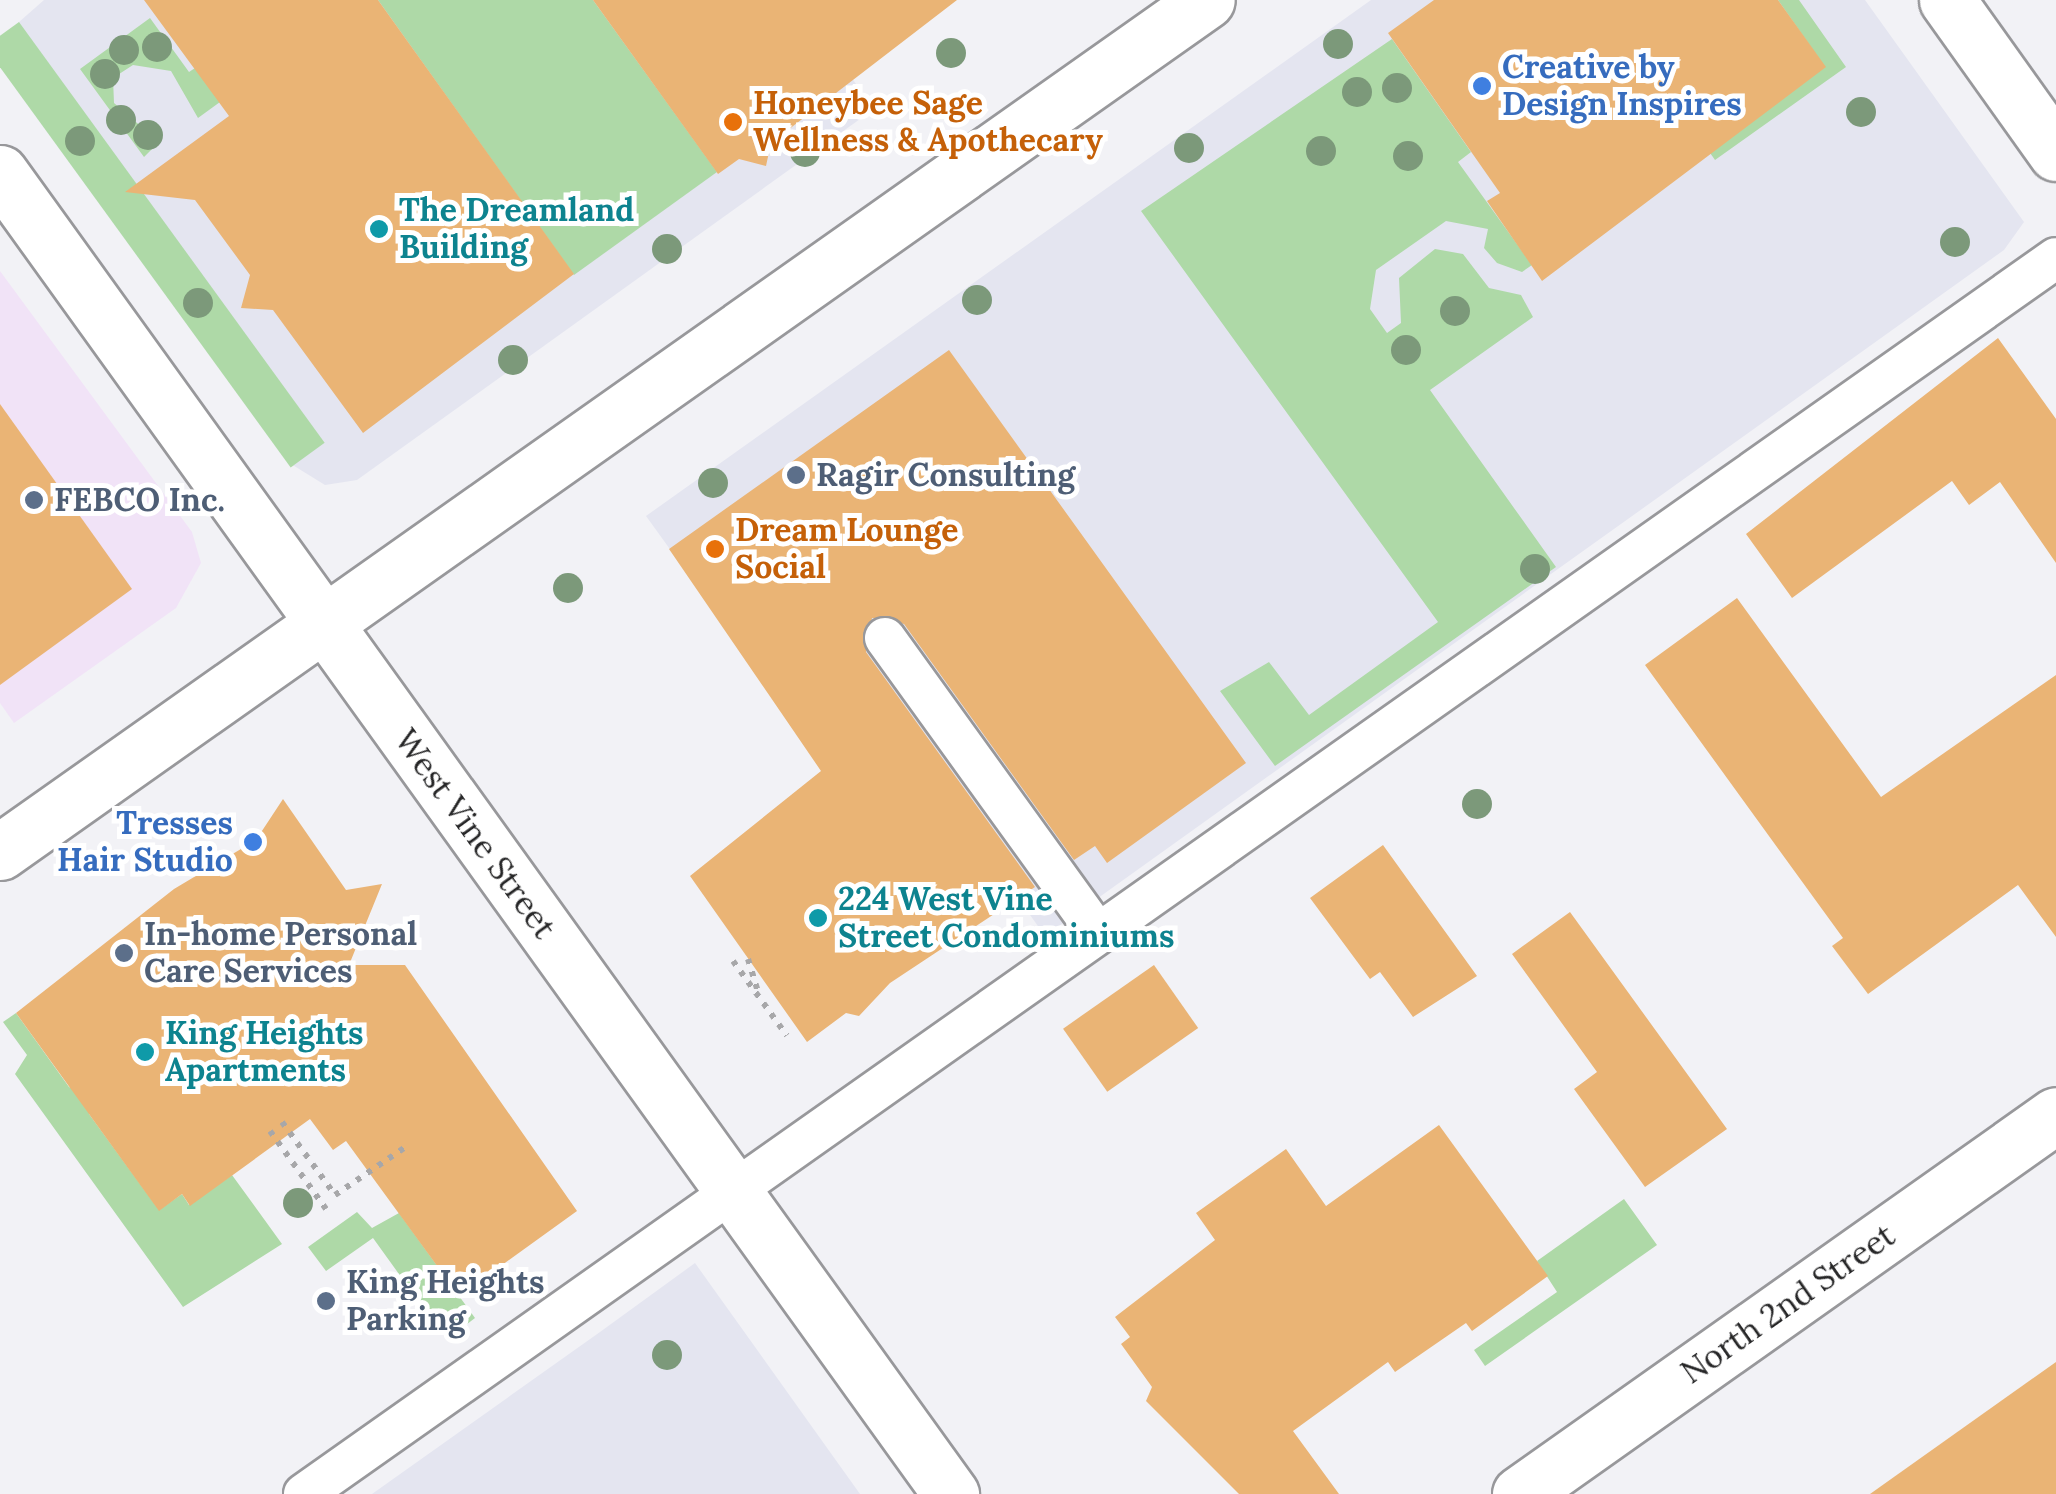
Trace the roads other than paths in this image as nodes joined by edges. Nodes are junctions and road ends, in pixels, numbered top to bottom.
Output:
1 (1207, 0) edge
2 (1947, 0) edge
3 (2056, 153) edge
4 (0, 173) edge
5 (2056, 258) edge
6 (323, 624) junction
7 (885, 638) dead end
8 (0, 852) edge
9 (1098, 932) junction
10 (2056, 1115) edge
11 (732, 1191) junction
12 (304, 1494) edge
13 (951, 1494) edge
14 (1520, 1494) edge

1 - 6 street
2 - 3 street
4 - 6 street, West Vine Street
5 - 9 lane
6 - 8 street
6 - 11 street, West Vine Street
7 - 9 lane
9 - 11 lane
10 - 14 street, North 2nd Street
11 - 12 lane
11 - 13 street, West Vine Street

